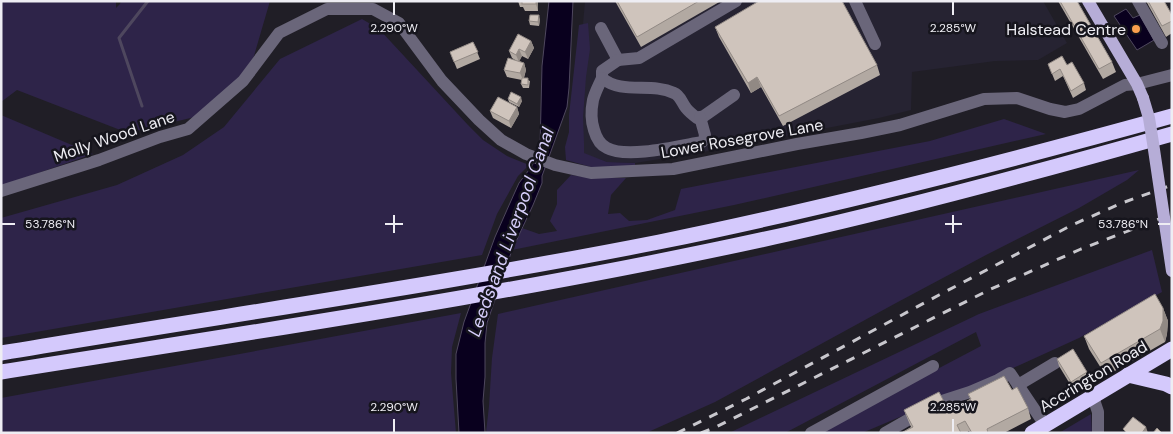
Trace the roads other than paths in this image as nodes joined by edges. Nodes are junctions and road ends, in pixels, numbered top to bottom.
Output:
1 (736, 1) edge
2 (855, 1) edge
3 (1088, 1) edge
4 (1138, 1) edge
5 (373, 9) joint
6 (601, 28) dead end
7 (1162, 43) dead end
8 (875, 44) dead end
9 (618, 60) junction
10 (1172, 75) edge
11 (602, 78) junction
12 (1138, 84) junction
13 (734, 95) dead end
14 (1172, 116) edge
15 (700, 117) junction
16 (1172, 134) edge
17 (1, 191) edge
18 (1172, 271) edge
19 (1172, 349) edge
20 (1, 352) edge
21 (1055, 363) edge
22 (933, 366) dead end
23 (1, 372) edge
24 (1128, 375) junction
25 (1018, 385) junction
26 (1172, 387) edge
27 (1093, 397) junction
28 (1038, 429) edge
29 (811, 433) edge
30 (885, 433) edge
31 (1098, 433) edge

1 - 9 street
2 - 8 street
3 - 12 main road
4 - 7 street
5 - 12 street, Lower Rosegrove Lane
5 - 17 street, Molly Wood Lane
6 - 9 street
9 - 11 street
10 - 12 street, Lower Rosegrove Lane
11 - 15 street
11 - 15 street
12 - 18 main road, bridge
13 - 15 street
14 - 20 highway
16 - 23 highway
19 - 24 highway, Accrington Road
21 - 25 street
22 - 29 street
24 - 26 highway
24 - 27 highway, Accrington Road
25 - 28 street
25 - 30 street
27 - 28 highway, Accrington Road
27 - 31 street

